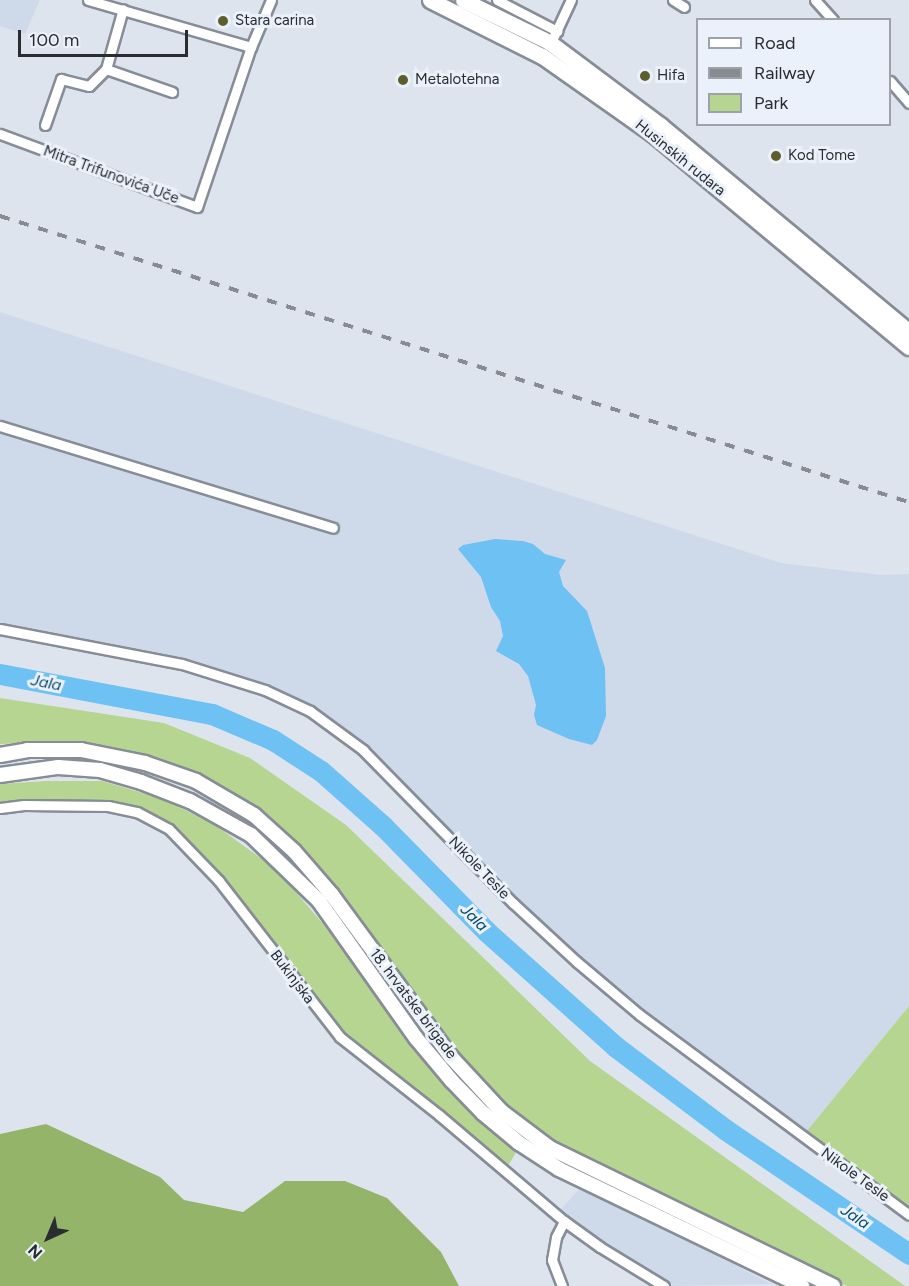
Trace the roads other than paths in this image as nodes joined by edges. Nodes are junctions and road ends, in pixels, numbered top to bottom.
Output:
1 (88, 0) edge
2 (271, 0) edge
3 (430, 0) edge
4 (464, 0) edge
5 (497, 0) edge
6 (571, 0) edge
7 (673, 0) edge
8 (814, 0) edge
9 (684, 7) dead end
10 (123, 9) junction
11 (831, 18) edge
12 (553, 37) junction
13 (251, 47) junction
14 (542, 57) junction
15 (106, 69) junction
16 (891, 82) edge
17 (172, 92) dead end
18 (909, 102) edge
19 (45, 125) dead end
20 (0, 134) edge
21 (909, 332) edge
22 (909, 347) edge
23 (0, 426) edge
24 (333, 528) dead end
25 (0, 629) edge
26 (0, 755) edge
27 (0, 775) edge
28 (0, 808) edge
29 (909, 1215) edge
30 (564, 1221) junction
31 (562, 1286) edge
32 (664, 1286) edge
33 (802, 1286) edge
34 (833, 1286) edge

1 - 10 street
2 - 13 street, Mitra Trifunovića Uče
3 - 14 main road, Husinskih rudara
4 - 12 main road, Husinskih rudara
5 - 12 street, Husinskih rudara
6 - 12 street
7 - 9 street
8 - 11 street
10 - 13 street
10 - 15 street
12 - 14 street
12 - 21 main road, Husinskih rudara
13 - 20 street, Mitra Trifunovića Uče
14 - 22 main road, Husinskih rudara
15 - 17 street
15 - 19 street, Mitra Trifunovića Uče
16 - 18 street
23 - 24 street
25 - 29 street, Nikole Tesle
26 - 34 main road, 18. hrvatske brigade
27 - 33 main road, 18. hrvatske brigade
28 - 30 street, Bukinjska
30 - 31 street
30 - 32 street, Bukinjska

